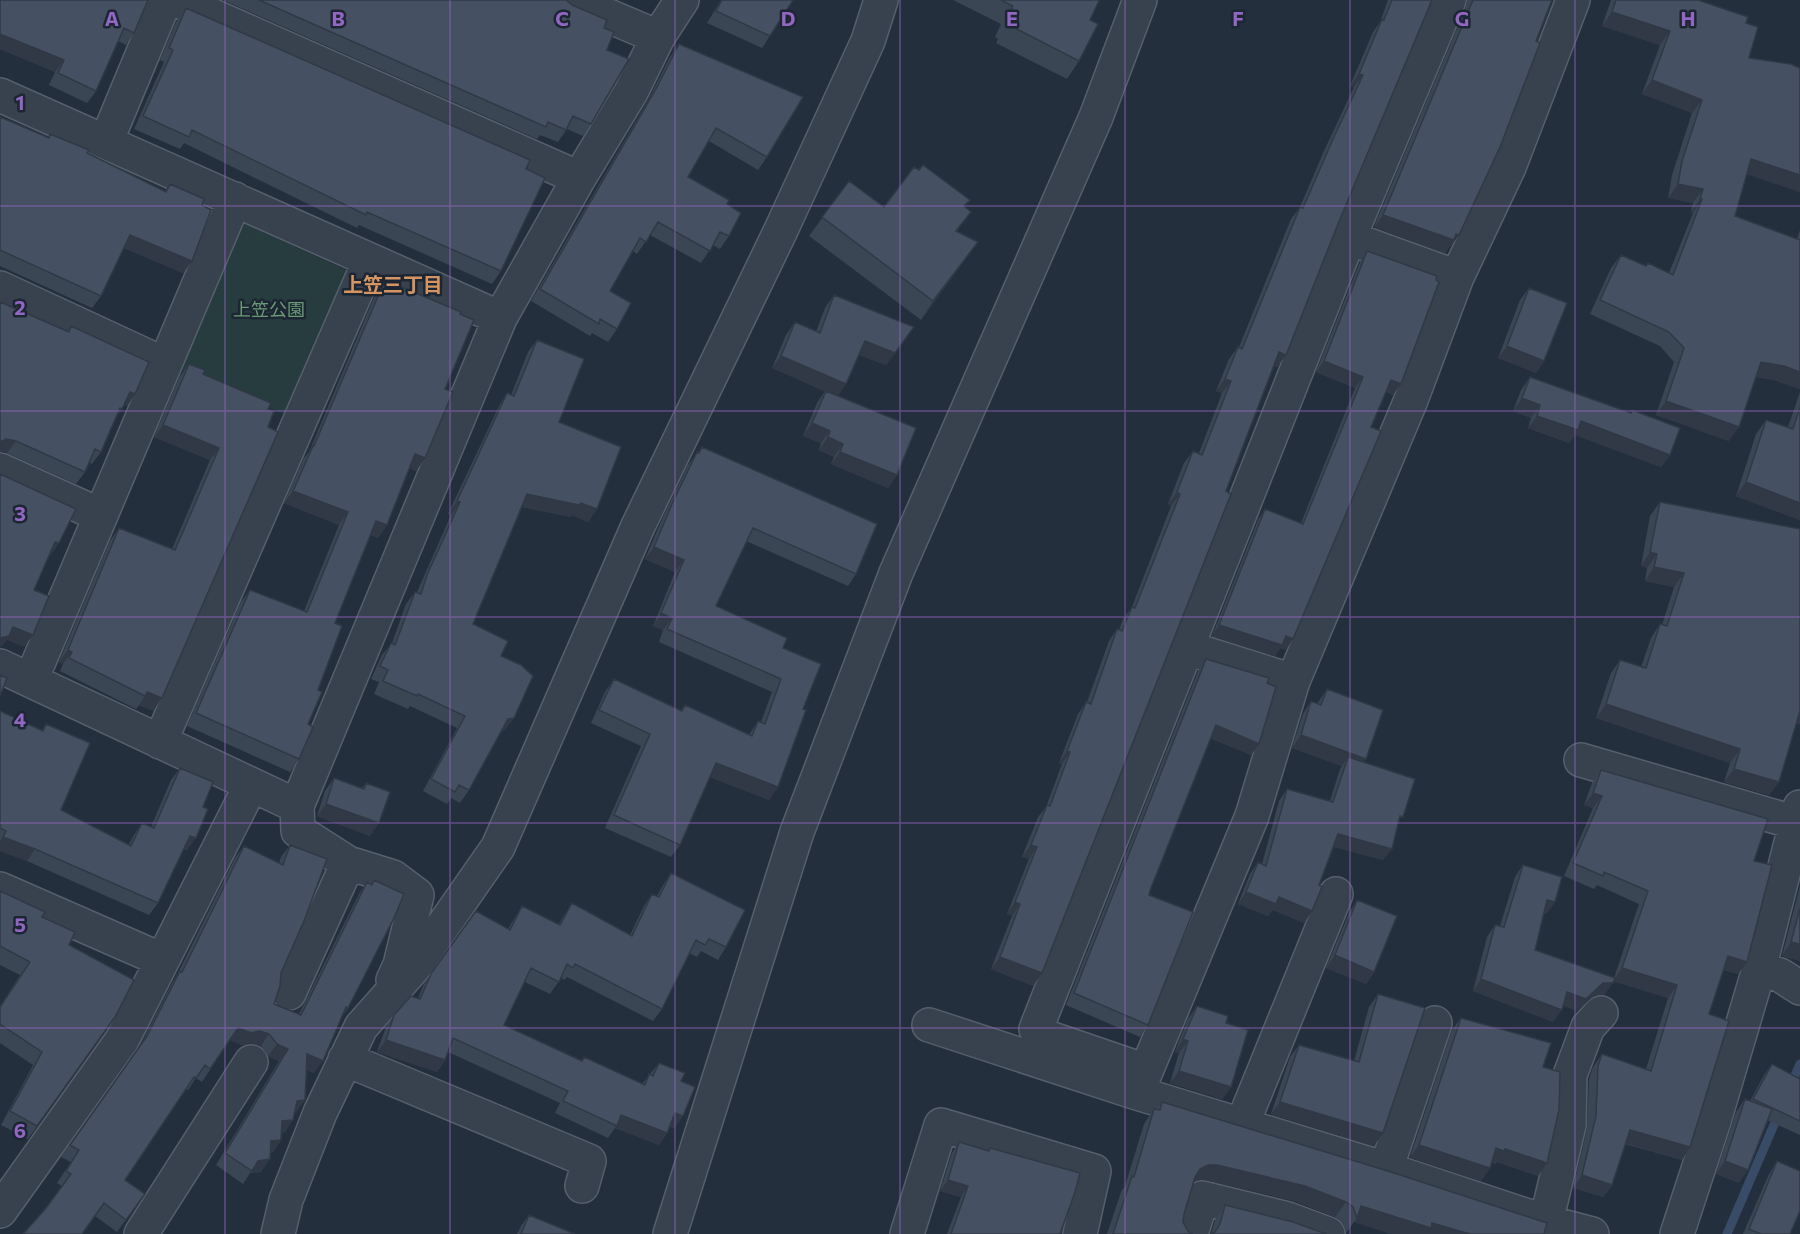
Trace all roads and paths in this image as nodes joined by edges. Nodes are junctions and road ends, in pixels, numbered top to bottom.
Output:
1 (165, 0) edge
2 (177, 0) edge
3 (571, 0) edge
4 (682, 0) edge
5 (881, 0) edge
6 (1140, 0) edge
7 (1449, 0) edge
8 (1573, 0) edge
9 (658, 37) junction
10 (0, 95) edge
11 (106, 142) junction
12 (579, 178) junction
13 (234, 200) junction
14 (1349, 238) junction
15 (370, 260) junction
16 (1457, 278) junction
17 (0, 288) edge
18 (500, 318) junction
19 (165, 364) junction
20 (0, 470) edge
21 (100, 515) junction
22 (1188, 648) junction
23 (0, 666) edge
24 (31, 680) junction
25 (1293, 681) junction
26 (160, 742) junction
27 (1581, 760) dead end
28 (250, 785) junction
29 (297, 806) junction
30 (1798, 818) edge
31 (348, 863) junction
32 (0, 889) edge
33 (1336, 894) dead end
34 (162, 960) junction
35 (1759, 969) junction
36 (1800, 988) edge
37 (289, 993) dead end
38 (382, 1005) junction
39 (1601, 1012) dead end
40 (1435, 1023) dead end
41 (929, 1025) dead end
42 (345, 1059) junction
43 (251, 1062) dead end
44 (1141, 1082) junction
45 (1242, 1125) junction
46 (1386, 1169) junction
47 (582, 1186) dead end
48 (0, 1211) edge
49 (1546, 1222) junction
50 (1286, 1227) edge
51 (141, 1234) edge
52 (278, 1234) edge
53 (670, 1234) edge
54 (908, 1234) edge
55 (1080, 1234) edge
56 (1191, 1234) edge
57 (1328, 1234) edge
58 (1592, 1234) edge
59 (1677, 1234) edge

1 - 11 street
2 - 12 street
3 - 9 street
4 - 9 street
5 - 38 street
6 - 53 street
7 - 14 street
8 - 16 street
9 - 12 street
10 - 11 street
11 - 13 street
12 - 18 street
13 - 15 street
13 - 19 street
14 - 16 street
14 - 22 street
15 - 18 street
15 - 26 street
16 - 25 street
17 - 19 street
18 - 29 street
19 - 21 street
20 - 21 street
21 - 24 street
22 - 25 street
22 - 44 street
23 - 24 street
24 - 26 street
25 - 44 street
26 - 28 street
27 - 30 street
28 - 29 street
28 - 34 street
29 - 31 street
30 - 35 street
31 - 37 street
31 - 38 street
32 - 34 street
33 - 45 street
34 - 48 street
35 - 36 street
35 - 59 street
38 - 42 street
39 - 49 street
40 - 46 street
41 - 44 street
42 - 47 street
42 - 52 street
43 - 51 street
44 - 45 street
45 - 46 street
46 - 49 street
49 - 58 street
50 - 56 street
50 - 57 street
54 - 55 street

